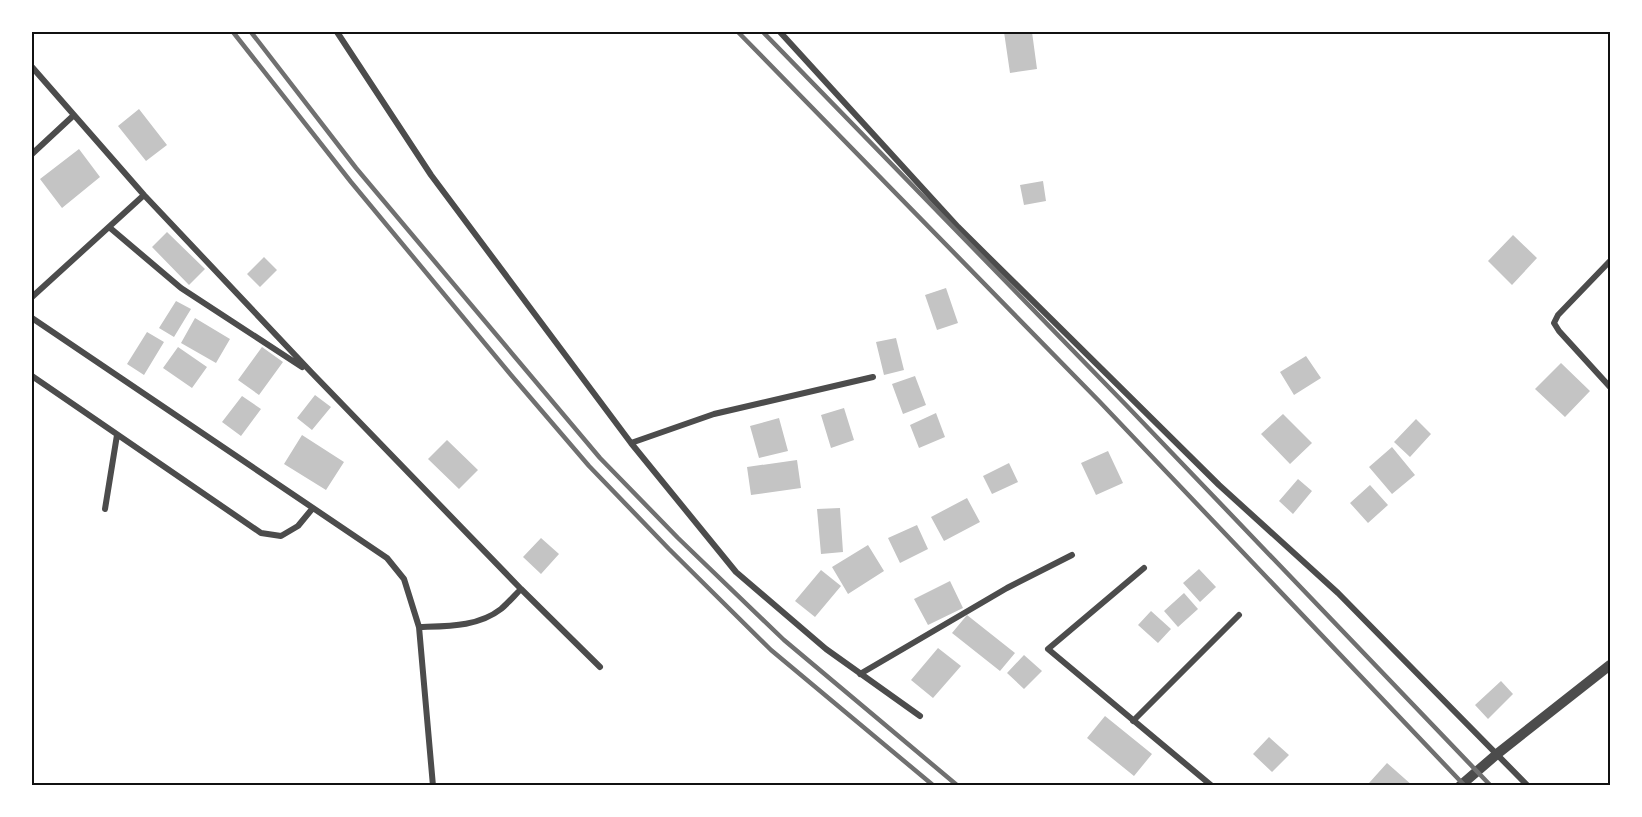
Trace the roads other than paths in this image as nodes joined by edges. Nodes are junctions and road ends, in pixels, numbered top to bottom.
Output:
1 (337, 32) edge
2 (780, 32) edge
3 (32, 67) edge
4 (74, 115) junction
5 (32, 154) edge
6 (144, 195) junction
7 (109, 227) junction
8 (1611, 261) edge
9 (32, 297) edge
10 (32, 318) edge
11 (312, 373) junction
12 (32, 376) edge
13 (873, 377) dead end
14 (1611, 387) edge
15 (117, 435) junction
16 (630, 443) junction
17 (312, 508) junction
18 (105, 509) dead end
19 (1072, 555) dead end
20 (1144, 568) dead end
21 (521, 589) junction
22 (1239, 615) dead end
23 (419, 627) junction
24 (1611, 665) edge
25 (600, 668) dead end
26 (860, 674) junction
27 (920, 716) dead end
28 (1133, 721) junction
29 (1497, 754) junction
30 (433, 786) edge
31 (1212, 786) edge
32 (1460, 786) edge
33 (1528, 786) edge

1 - 16 street
2 - 29 street
3 - 4 street
4 - 5 street
4 - 6 street
6 - 7 street
6 - 11 street
7 - 9 street
7 - 11 street
8 - 14 street
10 - 17 street
11 - 21 street
12 - 15 street
13 - 16 street
15 - 17 street
15 - 18 street
16 - 26 street
17 - 23 street
19 - 26 street
20 - 28 street
21 - 23 street
21 - 25 street
22 - 28 street
23 - 30 street
24 - 29 street
26 - 27 street
28 - 31 street
29 - 32 street
29 - 33 street

